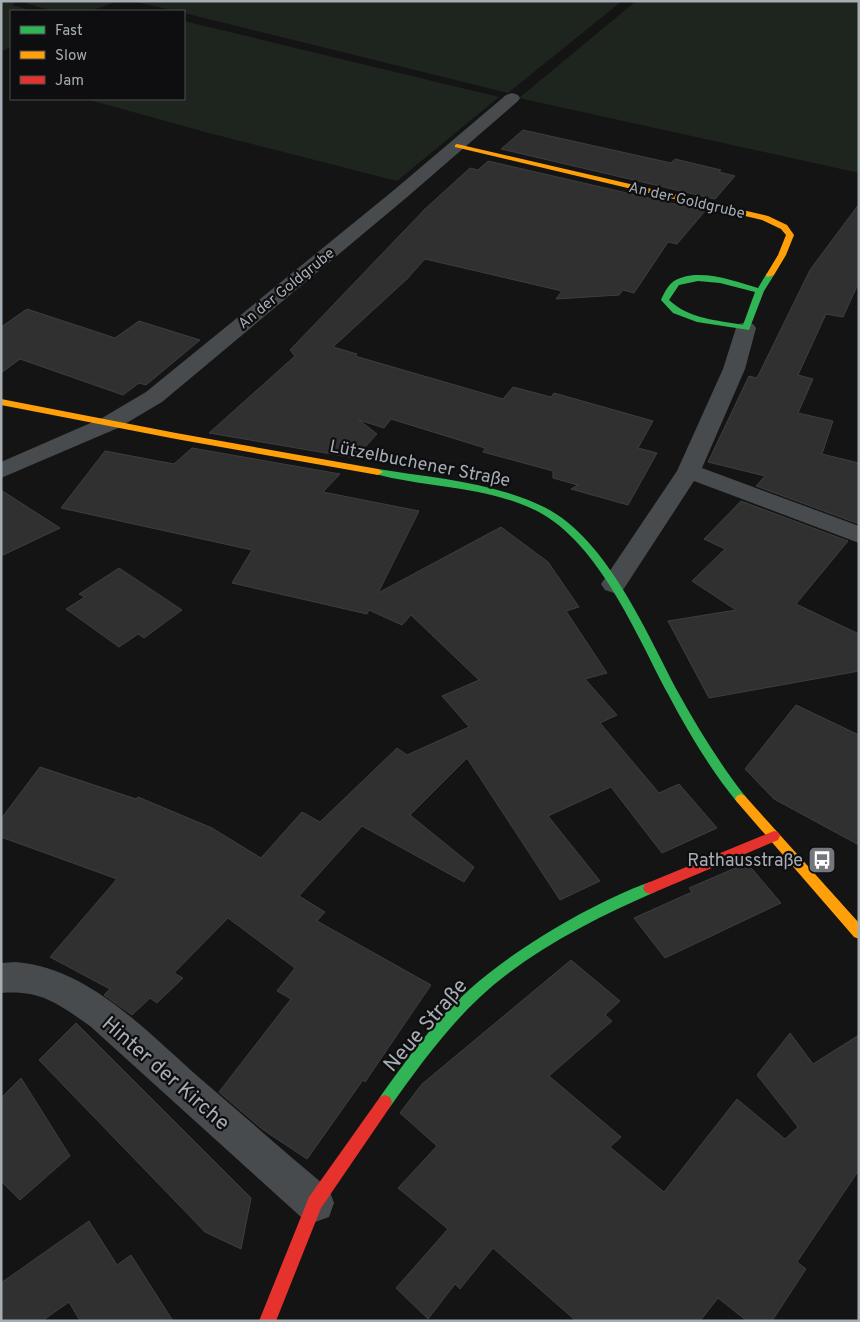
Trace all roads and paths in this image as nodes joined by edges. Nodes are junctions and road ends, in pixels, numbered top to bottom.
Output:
1 (512, 98) dead end
2 (457, 146) junction
3 (760, 291) junction
4 (746, 328) junction
5 (1, 402) edge
6 (110, 423) junction
7 (1, 471) edge
8 (689, 471) junction
9 (859, 535) edge
10 (614, 584) junction
11 (774, 836) junction
12 (859, 933) edge
13 (1, 978) edge
14 (314, 1203) junction
15 (267, 1321) edge

1 - 2 street, An der Goldgrube
2 - 3 street, An der Goldgrube
2 - 6 street, An der Goldgrube
3 - 4 street, An der Goldgrube
3 - 4 street
4 - 8 street, An der Goldgrube
5 - 6 street, Lützelbuchener Straße
6 - 7 street, An der Goldgrube
6 - 10 street, Lützelbuchener Straße
8 - 9 street
8 - 10 street, An der Goldgrube
10 - 11 street, Lützelbuchener Straße
11 - 12 street, Lützelbuchener Straße
11 - 14 street, Neue Straße
13 - 14 street, Hinter der Kirche
14 - 15 street, Neue Straße

